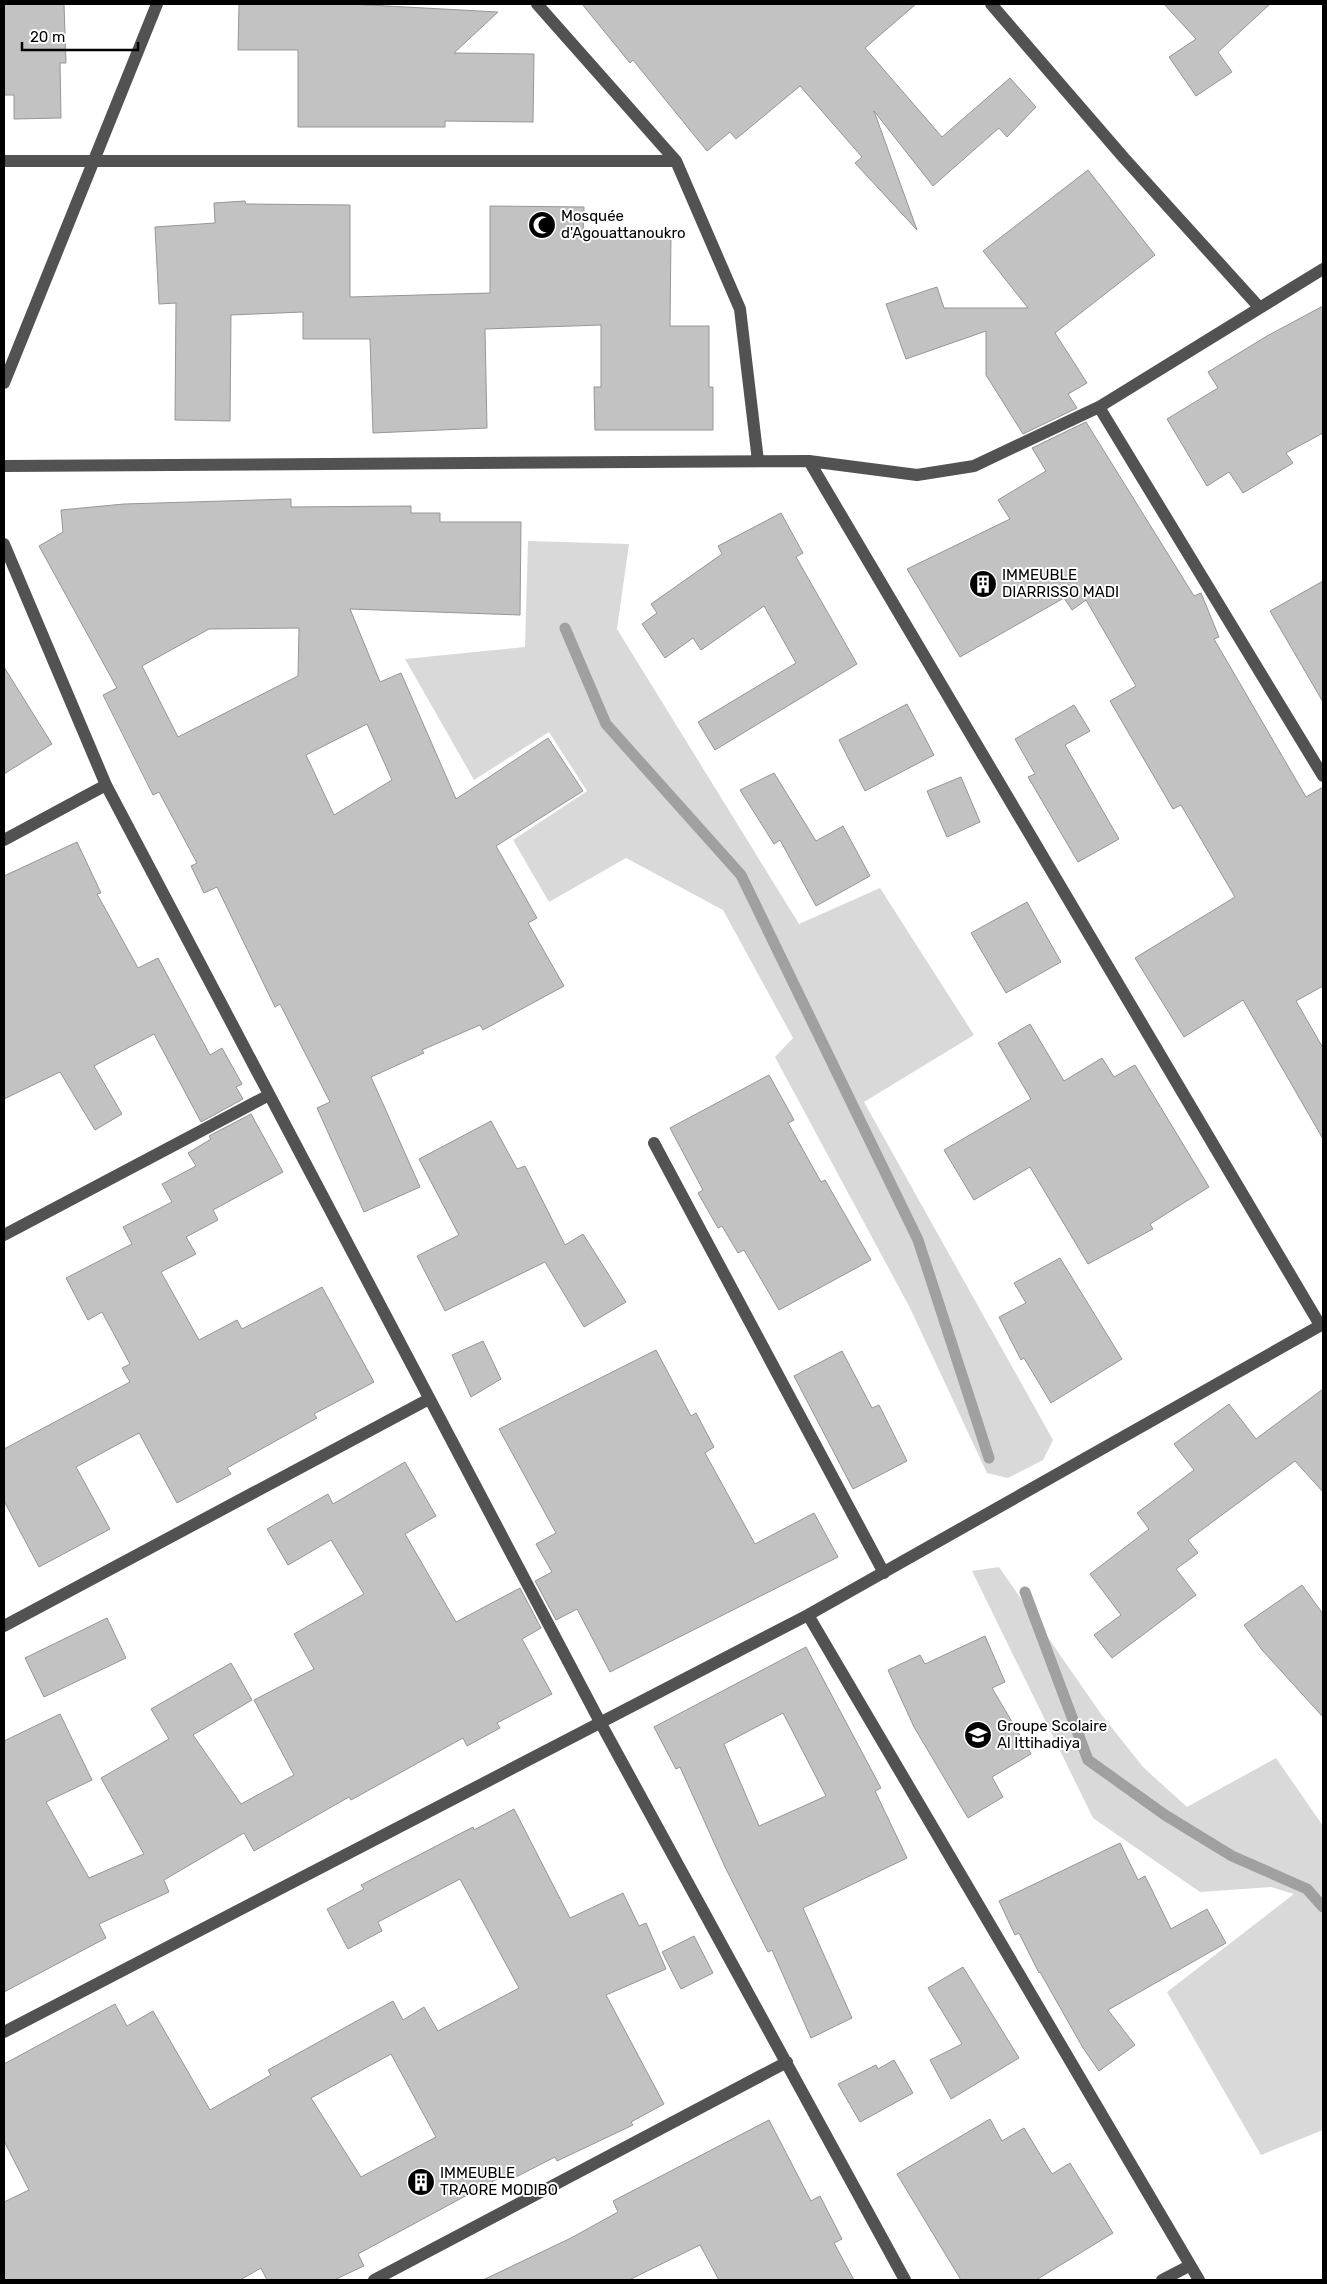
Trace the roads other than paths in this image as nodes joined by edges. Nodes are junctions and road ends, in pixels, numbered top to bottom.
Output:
1 (158, 4) edge
2 (537, 4) edge
3 (991, 4) edge
4 (4, 161) edge
5 (676, 161) junction
6 (92, 162) junction
7 (1323, 269) edge
8 (1259, 307) junction
9 (4, 382) edge
10 (1099, 407) junction
11 (809, 460) junction
12 (758, 461) junction
13 (4, 466) edge
14 (4, 544) edge
15 (1323, 776) edge
16 (106, 785) junction
17 (4, 840) edge
18 (269, 1095) junction
19 (654, 1143) dead end
20 (4, 1235) edge
21 (1322, 1325) edge
22 (429, 1399) junction
23 (884, 1572) junction
24 (808, 1615) junction
25 (4, 1626) edge
26 (600, 1722) junction
27 (4, 2032) edge
28 (787, 2062) junction
29 (1189, 2266) junction
30 (374, 2280) edge
31 (905, 2280) edge
32 (1162, 2280) edge
33 (1199, 2280) edge

1 - 6 street
2 - 5 street
3 - 8 street
4 - 6 street
5 - 6 street
5 - 12 street
6 - 9 street
7 - 8 street
8 - 10 street
10 - 11 street
10 - 15 street
11 - 12 street
11 - 21 street
12 - 13 street
14 - 16 street
16 - 17 street
16 - 18 street
18 - 20 street
18 - 22 street
19 - 23 street
21 - 23 street
22 - 25 street
22 - 26 street
23 - 24 street
24 - 26 street
24 - 29 street
26 - 27 street
26 - 28 street
28 - 30 street
28 - 31 street
29 - 32 street
29 - 33 street

